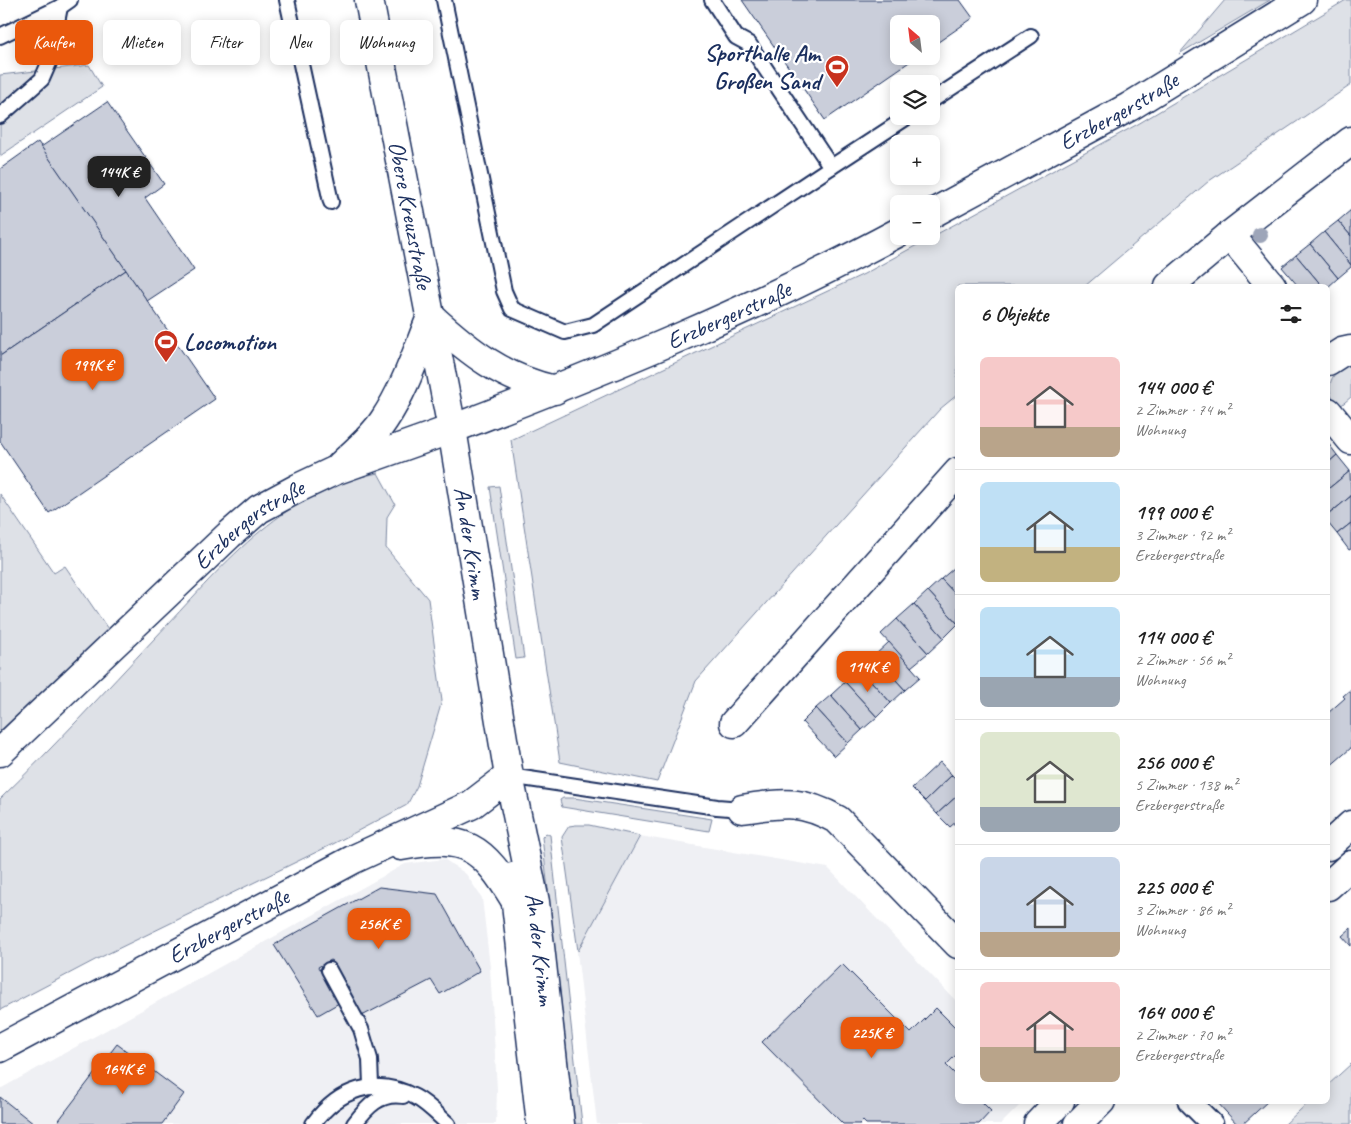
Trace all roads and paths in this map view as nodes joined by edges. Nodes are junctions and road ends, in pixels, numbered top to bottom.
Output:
1 (287, 0) edge
2 (369, 0) edge
3 (444, 0) edge
4 (712, 0) edge
5 (1302, 0) edge
6 (65, 4) edge
7 (0, 36) edge
8 (1031, 36) dead end
9 (940, 95) edge
10 (0, 116) edge
11 (895, 125) edge
12 (1351, 141) edge
13 (831, 167) junction
14 (331, 202) dead end
15 (940, 209) edge
16 (1230, 235) junction
17 (890, 237) edge
18 (1171, 284) edge
19 (1270, 284) edge
20 (431, 317) junction
21 (555, 390) junction
22 (1330, 414) edge
23 (452, 429) junction
24 (1351, 440) edge
25 (334, 471) junction
26 (955, 475) edge
27 (734, 724) dead end
28 (0, 752) edge
29 (509, 776) junction
30 (742, 809) joint
31 (1351, 826) edge
32 (1330, 844) edge
33 (354, 858) junction
34 (515, 900) junction
35 (955, 941) edge
36 (329, 970) dead end
37 (0, 1048) edge
38 (371, 1085) junction
39 (416, 1098) junction
40 (1057, 1104) edge
41 (1098, 1104) edge
42 (1192, 1104) edge
43 (312, 1124) edge
44 (354, 1124) edge
45 (448, 1124) edge
46 (541, 1124) edge
47 (560, 1124) edge
48 (1038, 1124) edge
49 (1078, 1124) edge
50 (1212, 1124) edge

1 - 14 lane
2 - 20 main road, Obere Kreuzstraße
3 - 13 lane
4 - 13 lane
5 - 15 main road, Erzbergerstraße
6 - 7 lane
6 - 10 lane
8 - 9 lane
11 - 13 lane
12 - 16 main road
16 - 18 main road
16 - 19 main road
17 - 21 main road, Erzbergerstraße
20 - 21 main road
20 - 23 main road, Obere Kreuzstraße
20 - 25 main road
21 - 23 main road, Erzbergerstraße
22 - 24 main road
23 - 25 main road, Erzbergerstraße
23 - 29 main road, An der Krimm
25 - 28 main road, Erzbergerstraße
26 - 27 main road
29 - 30 lane
29 - 33 main road, Erzbergerstraße
29 - 34 main road, An der Krimm
29 - 47 main road, An der Krimm
30 - 35 main road
31 - 32 main road
33 - 34 main road
33 - 37 main road, Erzbergerstraße
34 - 46 main road, An der Krimm
36 - 38 lane
38 - 39 lane
38 - 43 lane
39 - 44 lane
39 - 45 lane
40 - 48 main road
41 - 49 main road
42 - 50 street

